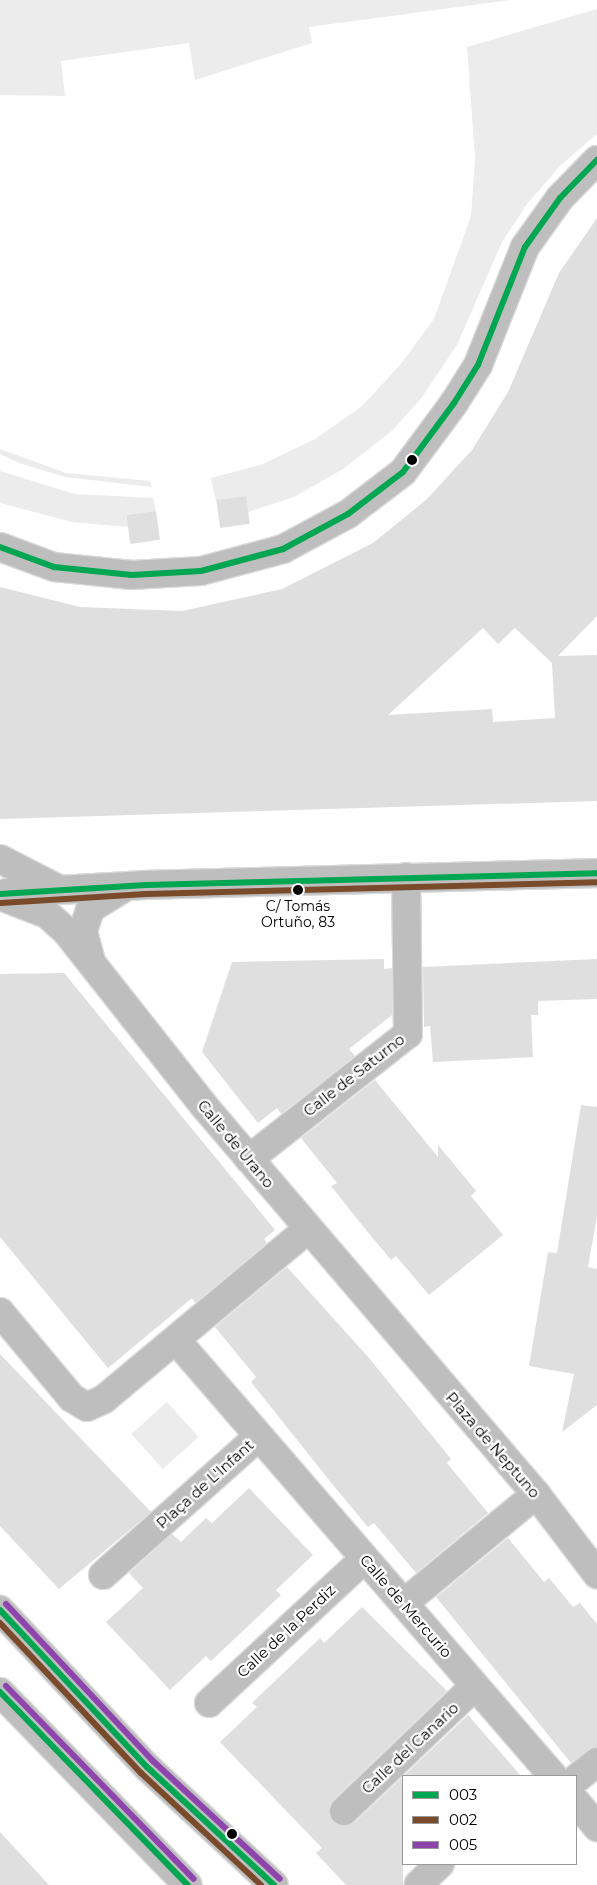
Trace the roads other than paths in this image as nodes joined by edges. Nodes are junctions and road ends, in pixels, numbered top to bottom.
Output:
1 (597, 160) edge
2 (0, 547) edge
3 (0, 858) edge
4 (597, 873) edge
5 (406, 877) junction
6 (130, 885) junction
7 (61, 890) junction
8 (0, 895) edge
9 (92, 965) junction
10 (249, 1159) junction
11 (307, 1230) junction
12 (0, 1312) edge
13 (385, 1320) joint
14 (176, 1340) junction
15 (257, 1438) junction
16 (536, 1494) junction
17 (364, 1558) junction
18 (597, 1574) edge
19 (103, 1575) dead end
20 (404, 1603) junction
21 (0, 1610) edge
22 (476, 1686) junction
23 (0, 1692) edge
24 (209, 1703) dead end
25 (597, 1762) edge
26 (542, 1773) edge
27 (577, 1778) edge
28 (577, 1803) edge
29 (344, 1811) dead end
30 (597, 1827) edge
31 (439, 1865) edge
32 (419, 1884) edge
33 (188, 1885) edge
34 (274, 1885) edge

1 - 2 street
3 - 7 street
4 - 5 street
5 - 6 street
5 - 10 street, Calle de Saturno
6 - 7 street
6 - 9 street
7 - 8 street
8 - 9 street, Calle de Urano
9 - 10 street, Calle de Urano
10 - 11 street, Calle de Urano
11 - 13 street, Calle de Urano
11 - 14 street
12 - 14 street
13 - 16 street, Plaza de Neptuno
14 - 15 street, Plaça de L'Infant
15 - 17 street, Calle de Mercurio
15 - 19 street, Plaça de L'Infant
16 - 18 street, Plaza de Neptuno
16 - 20 street
17 - 20 street, Calle de Mercurio
17 - 24 street, Calle de la Perdiz
20 - 22 street, Calle de Mercurio
21 - 34 street
22 - 26 street, Calle de Mercurio
22 - 29 street, Calle del Canario
23 - 33 street
25 - 27 street
28 - 30 street
31 - 32 street

